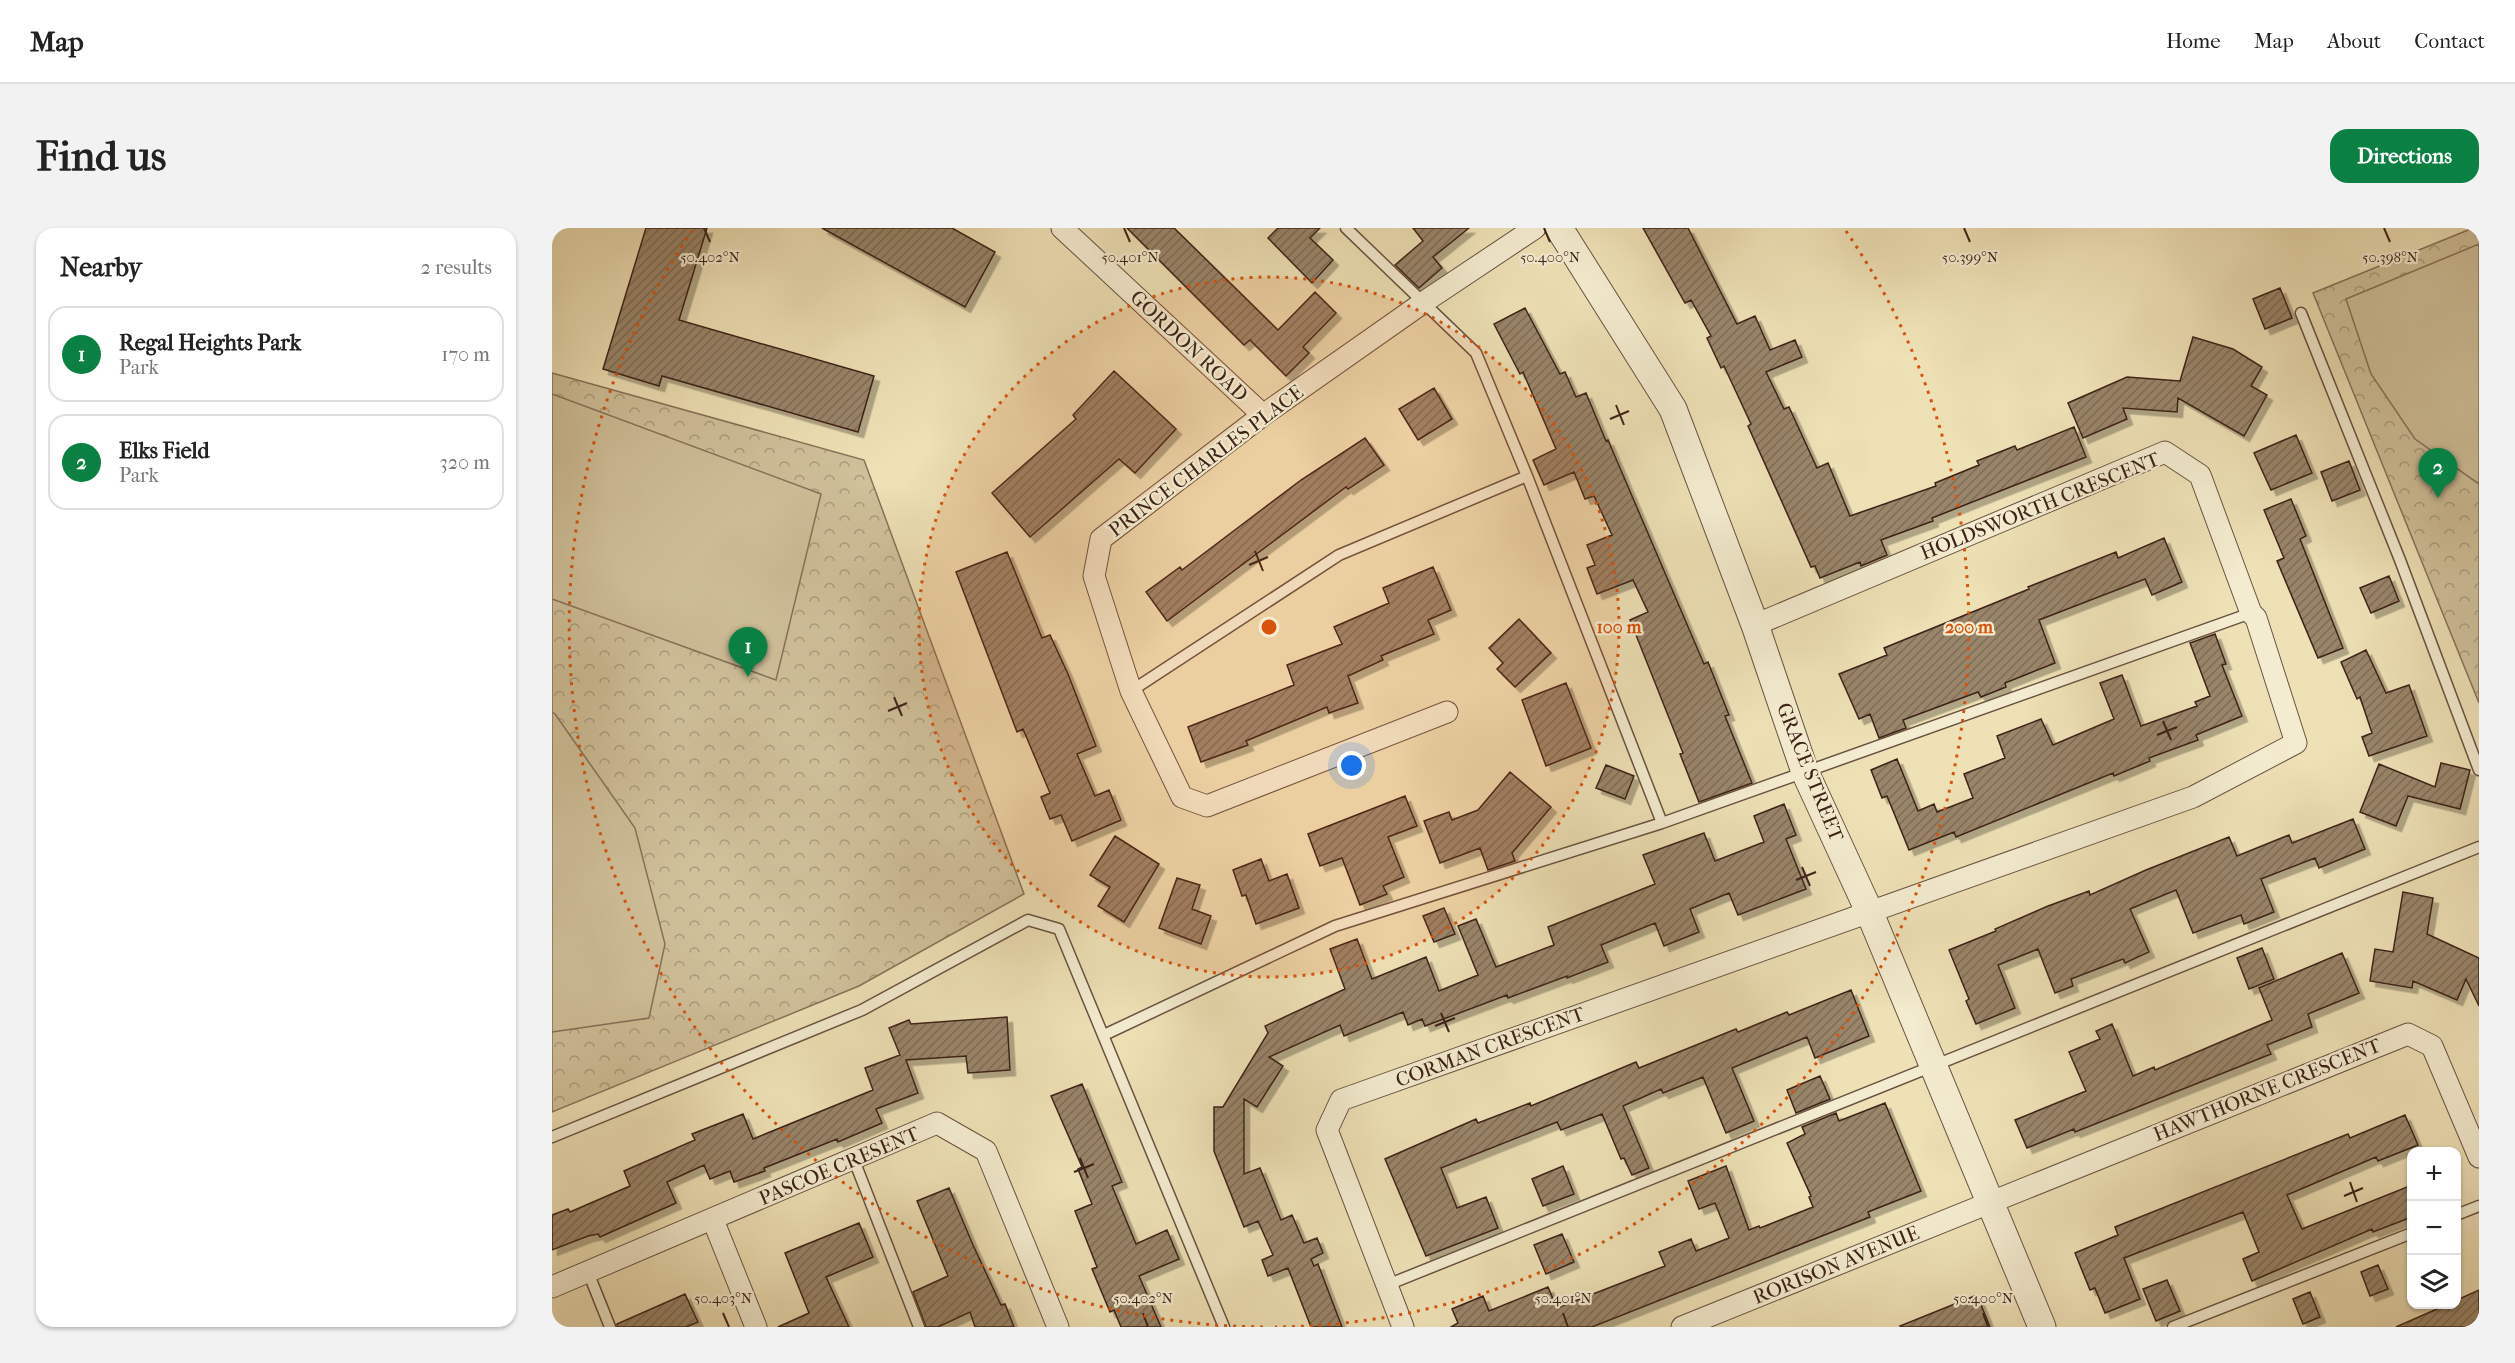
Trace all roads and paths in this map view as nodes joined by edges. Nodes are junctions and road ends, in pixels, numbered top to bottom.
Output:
1 (1062, 228) edge
2 (1346, 228) edge
3 (1535, 228) edge
4 (1559, 228) edge
5 (1424, 302) junction
6 (2301, 313) dead end
7 (1263, 415) junction
8 (1527, 476) junction
9 (2251, 613) junction
10 (1755, 625) junction
11 (1131, 691) junction
12 (1447, 712) dead end
13 (2479, 770) edge
14 (1805, 772) junction
15 (1662, 823) junction
16 (2479, 847) edge
17 (1869, 912) junction
18 (1104, 1035) junction
19 (1932, 1066) junction
20 (552, 1137) edge
21 (2479, 1157) edge
22 (854, 1160) junction
23 (1989, 1202) junction
24 (2479, 1206) edge
25 (2461, 1213) edge
26 (713, 1220) junction
27 (2407, 1235) edge
28 (588, 1272) junction
29 (1387, 1286) junction
30 (552, 1287) edge
31 (610, 1327) edge
32 (756, 1327) edge
33 (919, 1327) edge
34 (1058, 1327) edge
35 (1224, 1327) edge
36 (1403, 1327) edge
37 (1682, 1327) edge
38 (2042, 1327) edge
39 (2173, 1327) edge

1 - 7 street, GORDON ROAD
2 - 5 lane
3 - 5 street, PRINCE CHARLES PLACE
4 - 10 street, GRACE STREET
5 - 7 street, PRINCE CHARLES PLACE
5 - 8 lane
6 - 13 lane
7 - 11 street, PRINCE CHARLES PLACE
8 - 11 lane
8 - 15 lane
9 - 10 street, HOLDSWORTH CRESCENT
9 - 14 lane
9 - 17 street, HOLDSWORTH CRESCENT
10 - 14 street, GRACE STREET
11 - 12 street, PRINCE CHARLES PLACE
14 - 15 lane
14 - 17 street, GRACE STREET
15 - 18 lane
16 - 19 lane
17 - 19 street, GRACE STREET
17 - 29 street, CORMAN CRESCENT
18 - 20 lane
18 - 35 lane
19 - 23 street, GRACE STREET
19 - 29 lane
21 - 23 street, HAWTHORNE CRESCENT
22 - 26 street, PASCOE CRESENT
22 - 33 lane
22 - 34 street, PASCOE CRESENT
23 - 37 street, RORISON AVENUE
23 - 38 street, GRACE STREET
24 - 25 lane
26 - 28 street, PASCOE CRESENT
26 - 32 street
27 - 39 lane
28 - 30 street, PASCOE CRESENT
28 - 31 lane
29 - 36 street, CORMAN CRESCENT

